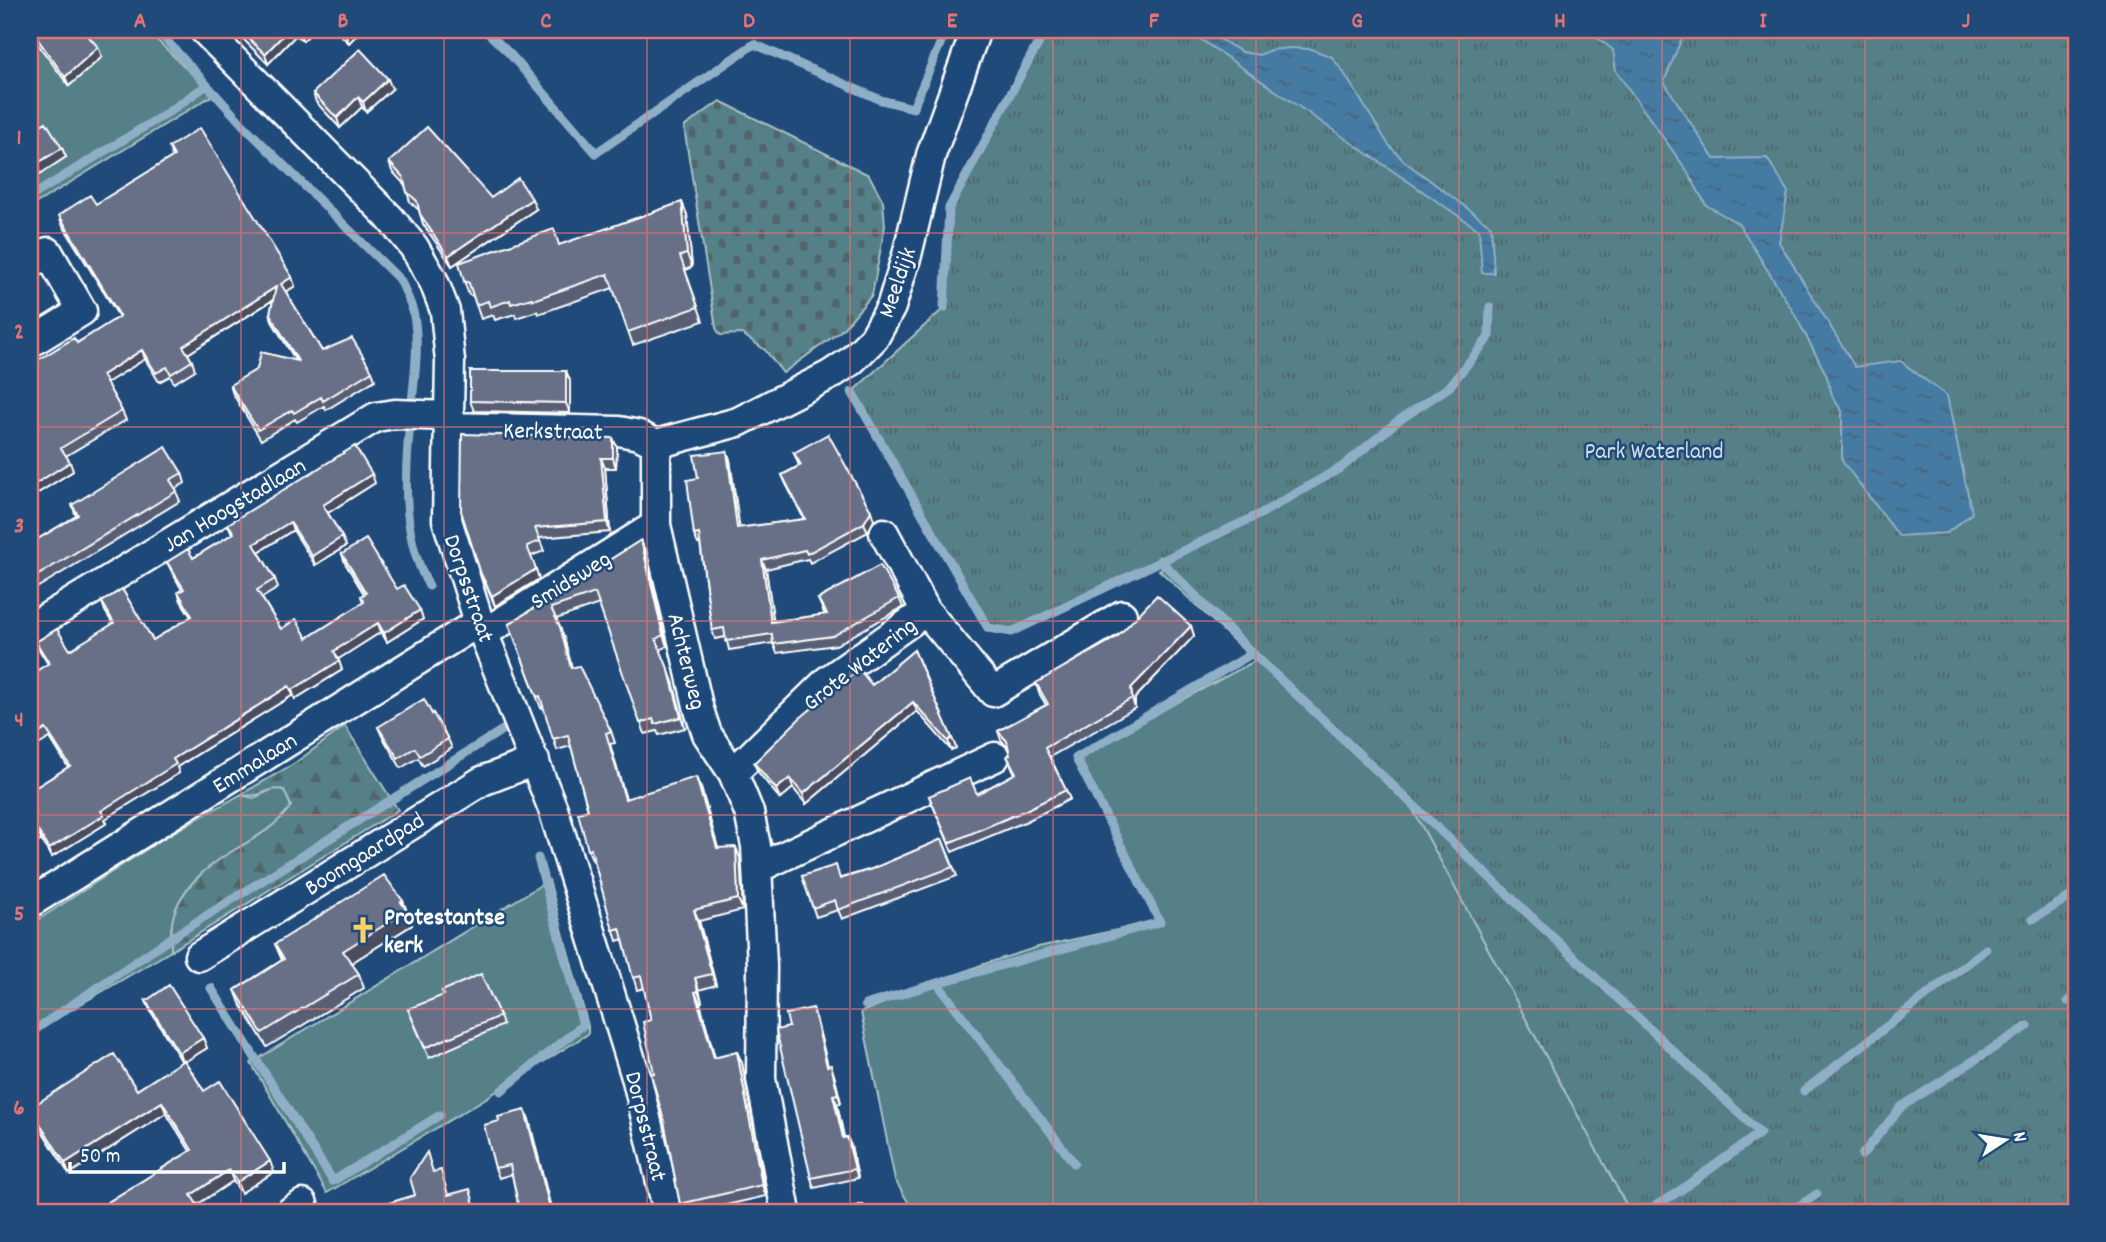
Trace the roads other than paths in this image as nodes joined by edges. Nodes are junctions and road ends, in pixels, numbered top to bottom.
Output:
1 (204, 30) edge
2 (976, 30) edge
3 (30, 264) edge
4 (30, 343) edge
5 (428, 418) junction
6 (656, 444) junction
7 (656, 525) junction
8 (884, 533) dead end
9 (926, 611) junction
10 (1122, 615) dead end
11 (482, 627) junction
12 (30, 628) edge
13 (995, 757) dead end
14 (535, 761) junction
15 (733, 774) junction
16 (758, 868) junction
17 (30, 903) edge
18 (199, 956) dead end
19 (668, 1212) edge
20 (786, 1212) edge

1 - 5 street, Dorpsstraat
2 - 6 street, Meeldijk
3 - 4 street
5 - 6 street, Kerkstraat
5 - 11 street, Dorpsstraat
5 - 12 street, Jan Hoogstadlaan
6 - 7 street, Achterweg
7 - 11 street, Smidsweg
7 - 15 street, Achterweg
8 - 9 street, Grote Watering
9 - 10 street, Grote Watering
9 - 15 street, Grote Watering
11 - 14 street, Dorpsstraat
11 - 17 street, Emmalaan
13 - 16 street
14 - 18 street, Boomgaardpad
14 - 19 street, Dorpsstraat
15 - 16 street, Achterweg
16 - 20 street, Achterweg

